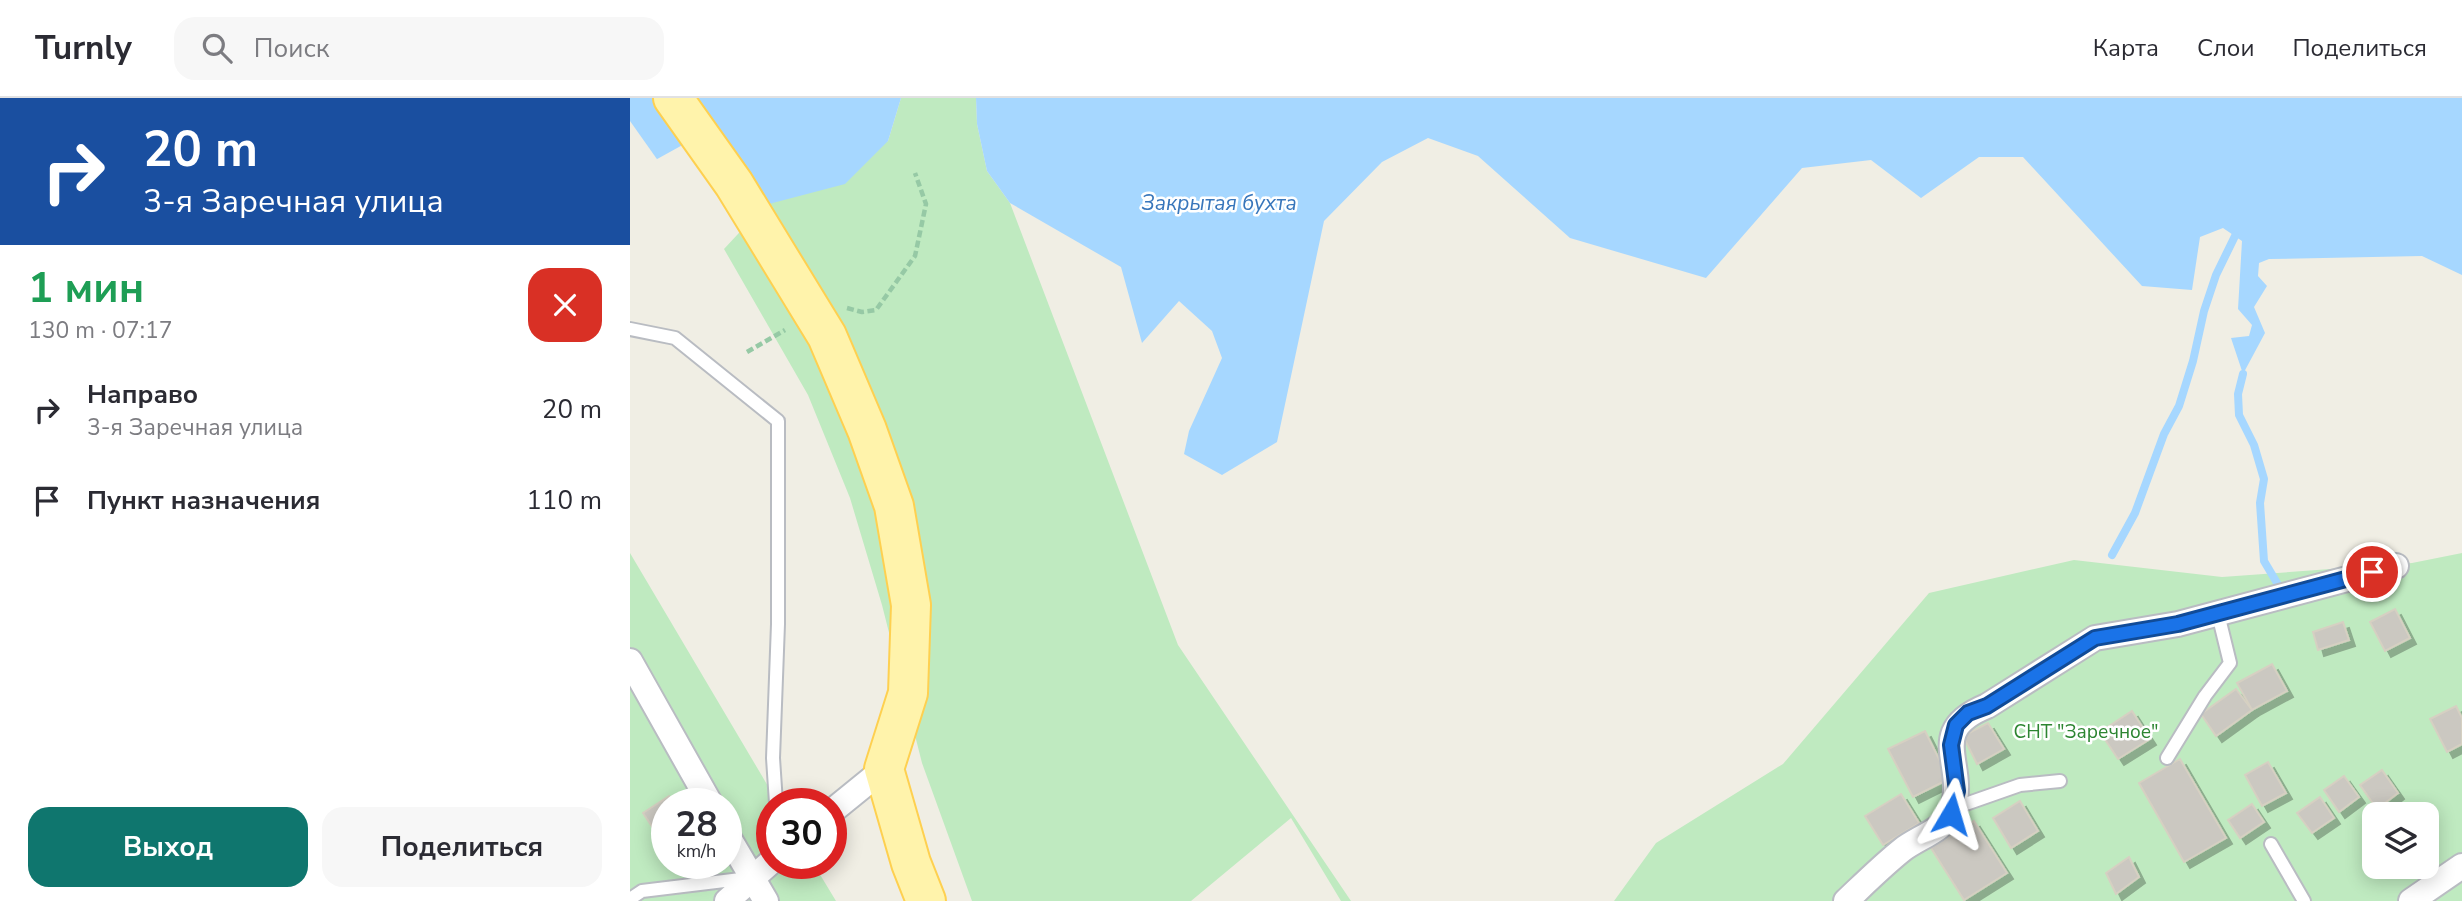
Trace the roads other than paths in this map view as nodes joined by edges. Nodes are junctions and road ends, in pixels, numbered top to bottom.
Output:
1 (673, 98) edge
2 (630, 329) edge
3 (2396, 566) dead end
4 (2218, 614) junction
5 (630, 661) edge
6 (2167, 758) dead end
7 (884, 769) junction
8 (2060, 781) dead end
9 (702, 788) edge
10 (775, 788) edge
11 (847, 799) edge
12 (1951, 814) junction
13 (2271, 844) dead end
14 (742, 861) edge
15 (2462, 866) edge
16 (756, 869) edge
17 (756, 873) edge
18 (751, 877) junction
19 (630, 899) edge
20 (727, 901) edge
21 (766, 901) edge
22 (926, 901) edge
23 (1846, 901) edge
24 (2304, 901) edge
25 (2411, 901) edge

1 - 7 main road
2 - 10 lane
3 - 4 street
4 - 6 lane
4 - 12 street
5 - 9 street
7 - 11 street
7 - 22 main road
8 - 12 lane
12 - 23 street
13 - 24 lane
14 - 18 street
15 - 25 street
16 - 18 lane
17 - 18 street
18 - 19 lane
18 - 20 street
18 - 21 street

